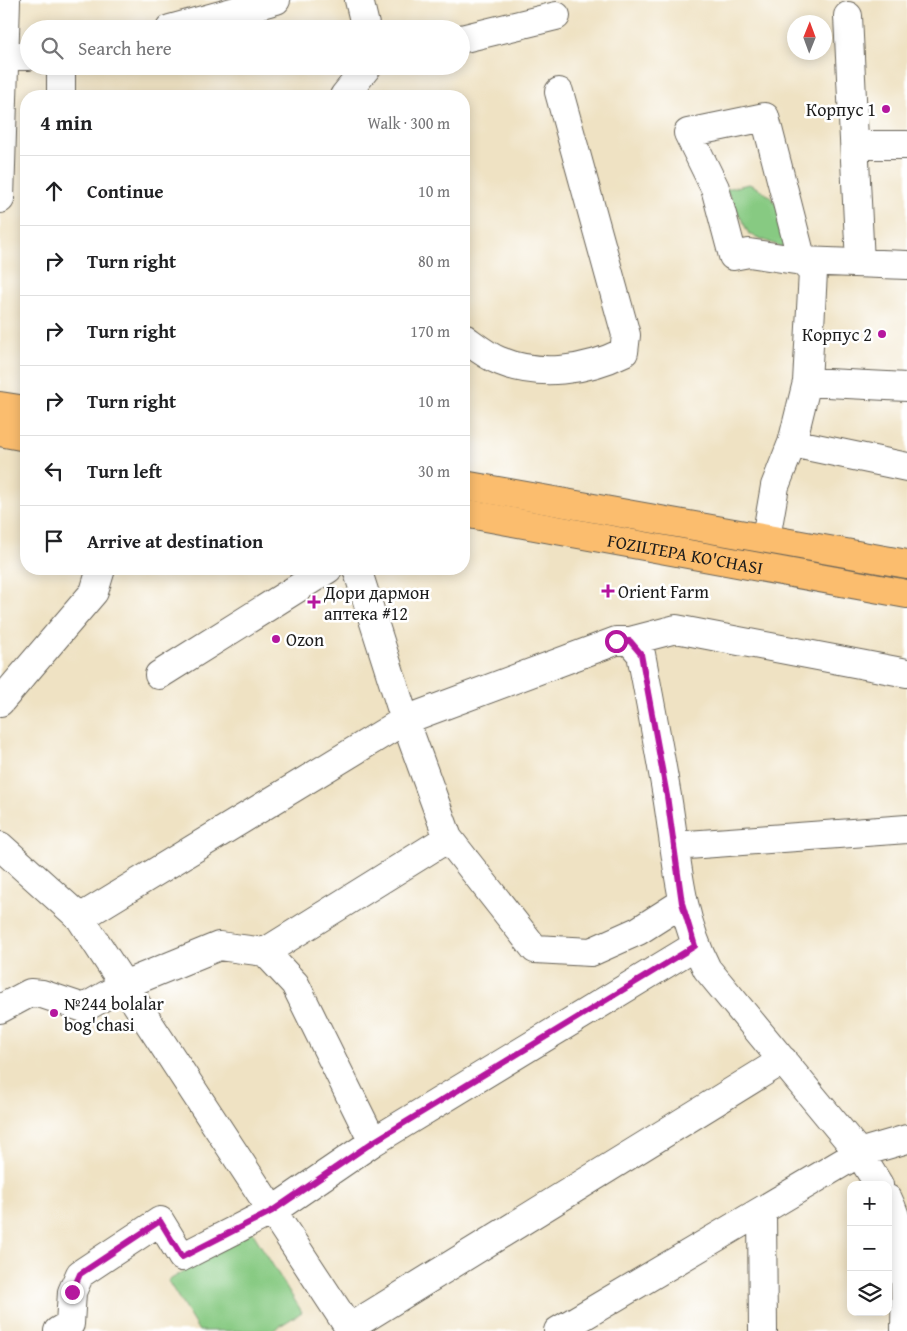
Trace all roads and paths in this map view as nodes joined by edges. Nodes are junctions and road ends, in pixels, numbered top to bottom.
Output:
1 (6, 0) edge
2 (276, 0) edge
3 (360, 0) edge
4 (556, 16) dead end
5 (848, 16) dead end
6 (203, 20) edge
7 (364, 20) edge
8 (470, 37) edge
9 (16, 56) edge
10 (61, 75) edge
11 (361, 75) edge
12 (61, 90) edge
13 (349, 90) edge
14 (559, 92) dead end
15 (856, 145) junction
16 (907, 145) edge
17 (0, 199) edge
18 (802, 261) junction
19 (860, 263) junction
20 (907, 265) edge
21 (470, 342) edge
22 (807, 382) junction
23 (907, 387) edge
24 (0, 406) edge
25 (20, 409) edge
26 (0, 432) edge
27 (20, 436) edge
28 (792, 444) junction
29 (907, 467) edge
30 (470, 486) edge
31 (470, 513) edge
32 (766, 538) junction
33 (907, 564) edge
34 (99, 575) edge
35 (318, 575) edge
36 (359, 575) edge
37 (907, 594) edge
38 (630, 641) junction
39 (907, 673) edge
40 (160, 675) dead end
41 (0, 702) edge
42 (405, 720) junction
43 (907, 828) edge
44 (448, 838) junction
45 (0, 846) edge
46 (674, 846) junction
47 (682, 903) junction
48 (80, 918) junction
49 (695, 946) junction
50 (265, 952) junction
51 (124, 985) junction
52 (0, 1009) edge
53 (783, 1060) junction
54 (907, 1139) edge
55 (373, 1142) junction
56 (860, 1153) junction
57 (877, 1181) edge
58 (892, 1208) edge
59 (272, 1211) junction
60 (762, 1211) junction
61 (907, 1256) edge
62 (350, 1329) edge
63 (58, 1331) edge
64 (558, 1331) edge
65 (762, 1331) edge
66 (905, 1331) edge

1 - 9 street
2 - 6 street
3 - 7 street
4 - 8 street
5 - 15 street
9 - 17 street
10 - 12 street
11 - 13 street
14 - 21 street
15 - 16 street
15 - 19 street
18 - 18 street
18 - 19 street
18 - 22 street
19 - 20 street
22 - 23 street
22 - 28 street
24 - 25 main road
26 - 27 main road
28 - 29 street
28 - 32 street
30 - 32 main road, FOZILTEPA KO'CHASI
31 - 37 main road, FOZILTEPA KO'CHASI
32 - 33 main road, FOZILTEPA KO'CHASI
34 - 41 street
35 - 40 street
36 - 42 street
38 - 39 street
38 - 42 street
38 - 46 street
42 - 44 street
42 - 48 street
43 - 46 street
44 - 47 street
44 - 50 street
45 - 48 street
46 - 47 street
47 - 49 street
48 - 51 street
49 - 53 street
49 - 55 street
50 - 51 street
50 - 55 street
51 - 52 street
51 - 59 street
53 - 56 street
53 - 62 street
54 - 56 street
55 - 59 street
56 - 57 street
56 - 60 street
58 - 61 street
59 - 62 street
59 - 63 street
60 - 64 street
60 - 65 street
61 - 66 street

